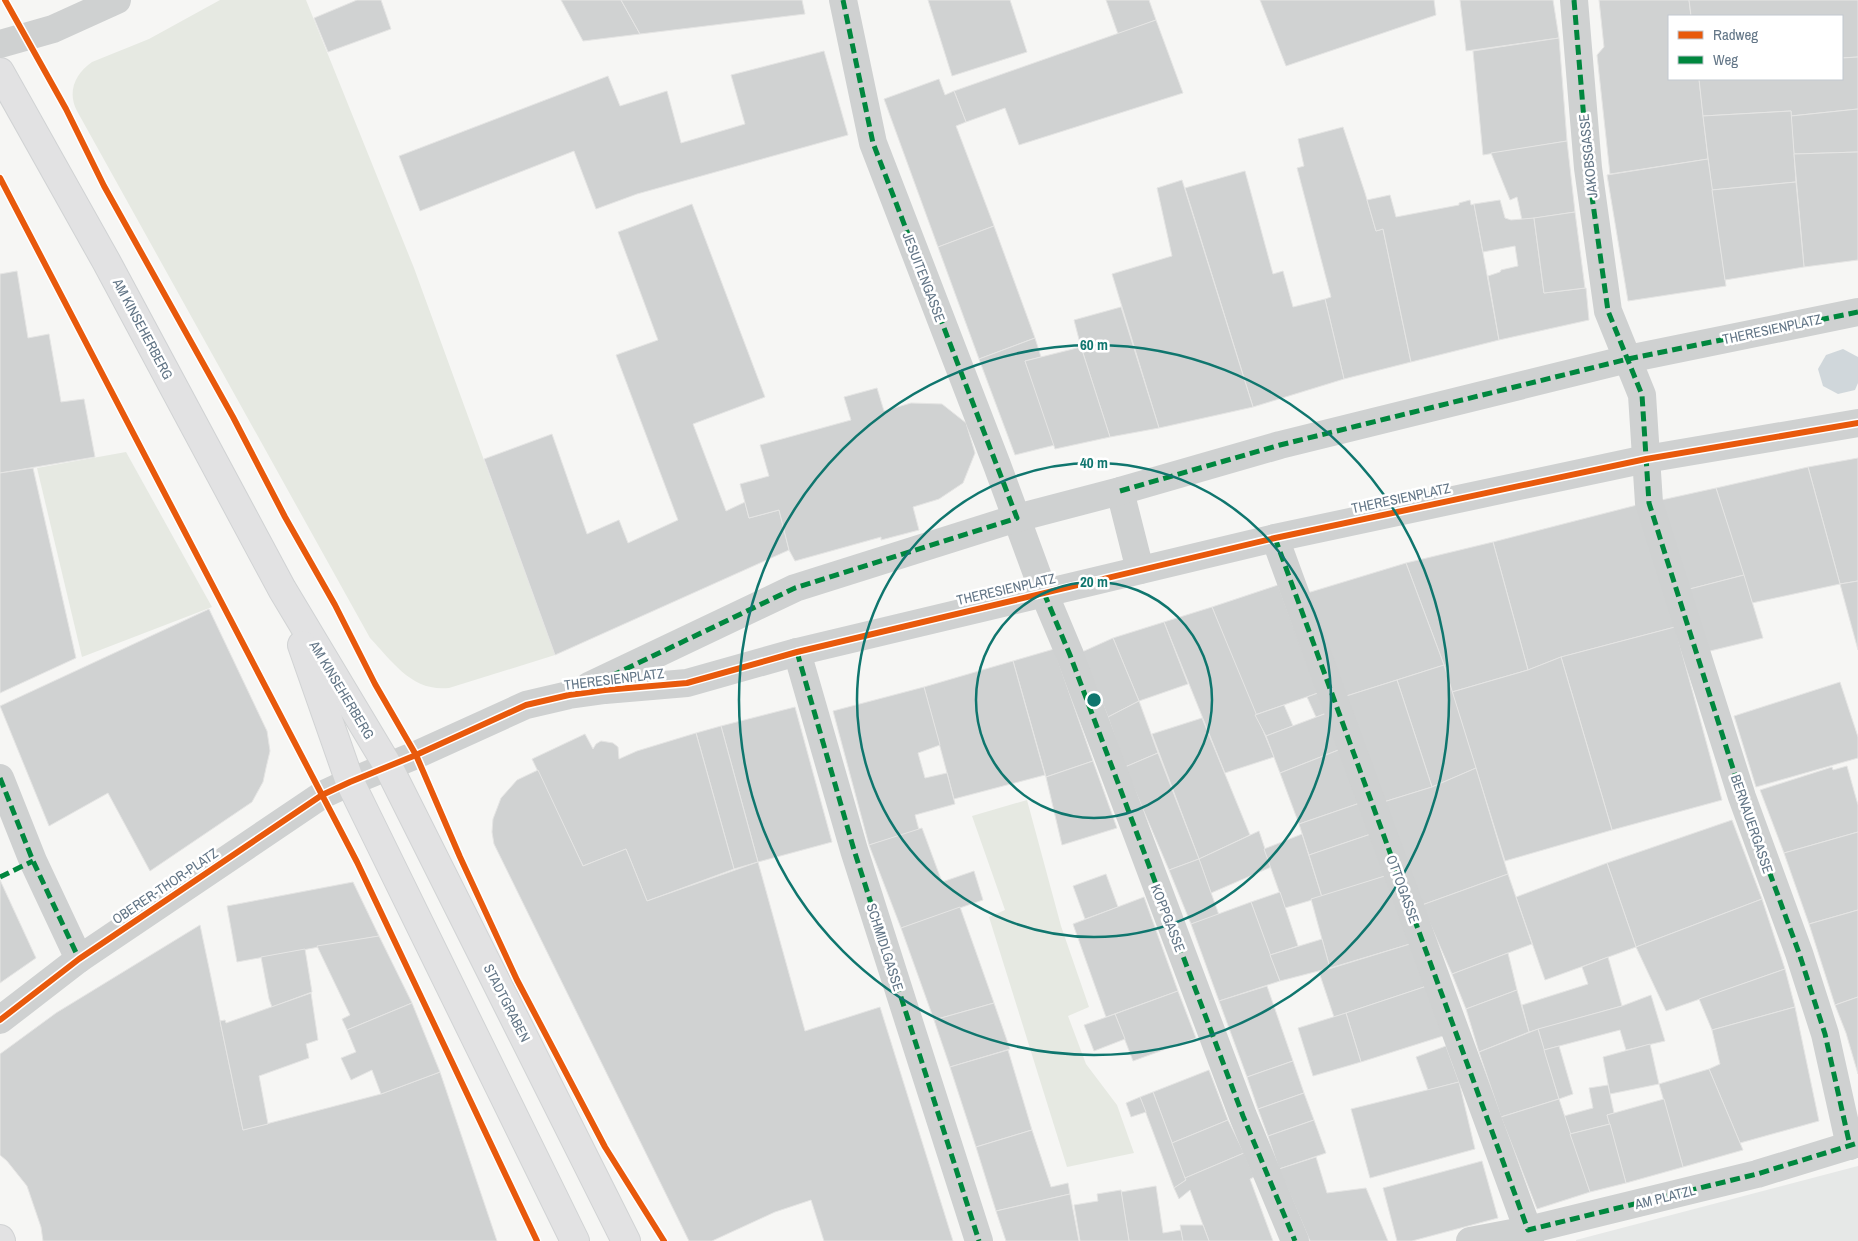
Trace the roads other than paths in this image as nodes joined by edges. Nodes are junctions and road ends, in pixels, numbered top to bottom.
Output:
1 (117, 0) edge
2 (843, 0) edge
3 (1574, 0) edge
4 (0, 44) edge
5 (0, 72) edge
6 (1858, 312) edge
7 (1628, 359) junction
8 (1858, 423) edge
9 (1646, 459) junction
10 (1120, 492) junction
11 (1017, 518) junction
12 (1274, 538) junction
13 (1140, 570) junction
14 (282, 589) junction
15 (1044, 594) junction
16 (797, 652) junction
17 (569, 696) junction
18 (388, 766) junction
19 (0, 778) edge
20 (350, 782) junction
21 (79, 959) junction
22 (0, 1020) edge
23 (1854, 1144) edge
24 (1529, 1235) edge
25 (575, 1241) edge
26 (626, 1241) edge
27 (979, 1241) edge
28 (1295, 1241) edge
29 (1470, 1241) edge

1 - 4 street
2 - 11 street, JESUITENGASSE
3 - 7 street, JAKOBSGASSE
5 - 14 main road, AM KINSEHERBERG
6 - 7 street, THERESIENPLATZ
7 - 9 street
7 - 10 street, THERESIENPLATZ
8 - 9 street, THERESIENPLATZ
9 - 12 street, THERESIENPLATZ
9 - 23 street, BERNAUERGASSE
10 - 11 street, THERESIENPLATZ
10 - 13 street
11 - 15 street, JESUITENGASSE
11 - 17 street, THERESIENPLATZ
12 - 13 street, THERESIENPLATZ
12 - 24 street, OTTOGASSE
13 - 15 street, THERESIENPLATZ
14 - 18 main road, AM KINSEHERBERG
14 - 20 main road, AM KINSEHERBERG
15 - 16 street, THERESIENPLATZ
15 - 28 street, KOPPGASSE
16 - 17 street, THERESIENPLATZ
16 - 27 street, SCHMIDLGASSE
17 - 18 street, THERESIENPLATZ
18 - 20 street, THERESIENPLATZ
18 - 26 main road, STADTGRABEN
19 - 21 street
20 - 21 street, OBERER-THOR-PLATZ
20 - 25 main road
21 - 22 street, OBERER-THOR-PLATZ
23 - 24 street, AM PLATZL
24 - 29 street, AM PLATZL

